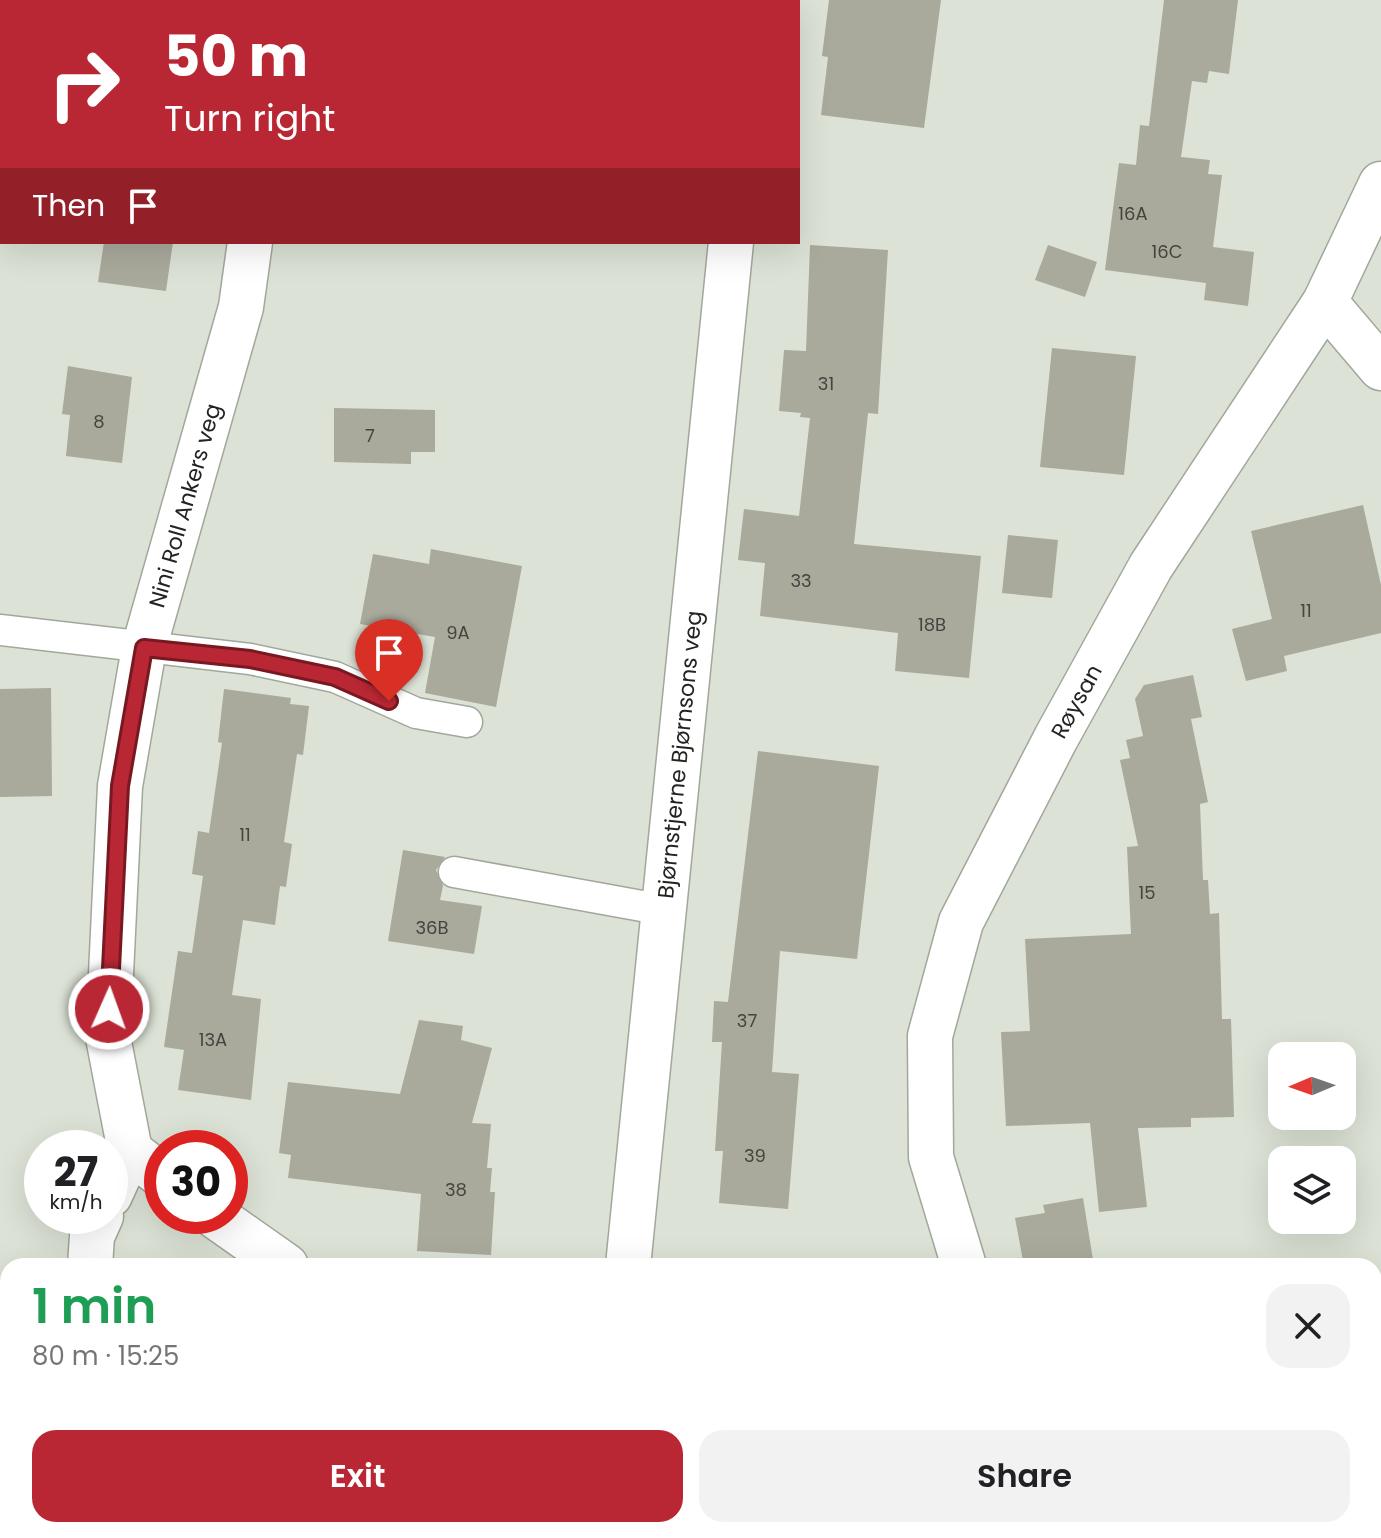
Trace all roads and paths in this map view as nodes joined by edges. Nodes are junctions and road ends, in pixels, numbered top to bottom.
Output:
1 (1381, 184) edge
2 (250, 244) edge
3 (731, 244) edge
4 (1325, 302) junction
5 (1381, 368) edge
6 (0, 630) edge
7 (144, 648) junction
8 (467, 722) dead end
9 (454, 872) dead end
10 (664, 910) junction
11 (144, 1156) edge
12 (144, 1165) edge
13 (128, 1179) edge
14 (93, 1234) edge
15 (241, 1234) edge
16 (91, 1258) edge
17 (275, 1258) edge
18 (629, 1258) edge
19 (962, 1258) edge

1 - 4 street, Røysan
2 - 7 street, Nini Roll Ankers veg
3 - 10 street, Bjørnstjerne Bjørnsons veg
4 - 5 street
4 - 19 street, Røysan
6 - 7 lane
7 - 8 lane
7 - 11 street, Nini Roll Ankers veg
9 - 10 lane
10 - 18 street, Bjørnstjerne Bjørnsons veg
12 - 13 street, Nini Roll Ankers veg
14 - 16 street
15 - 17 street

